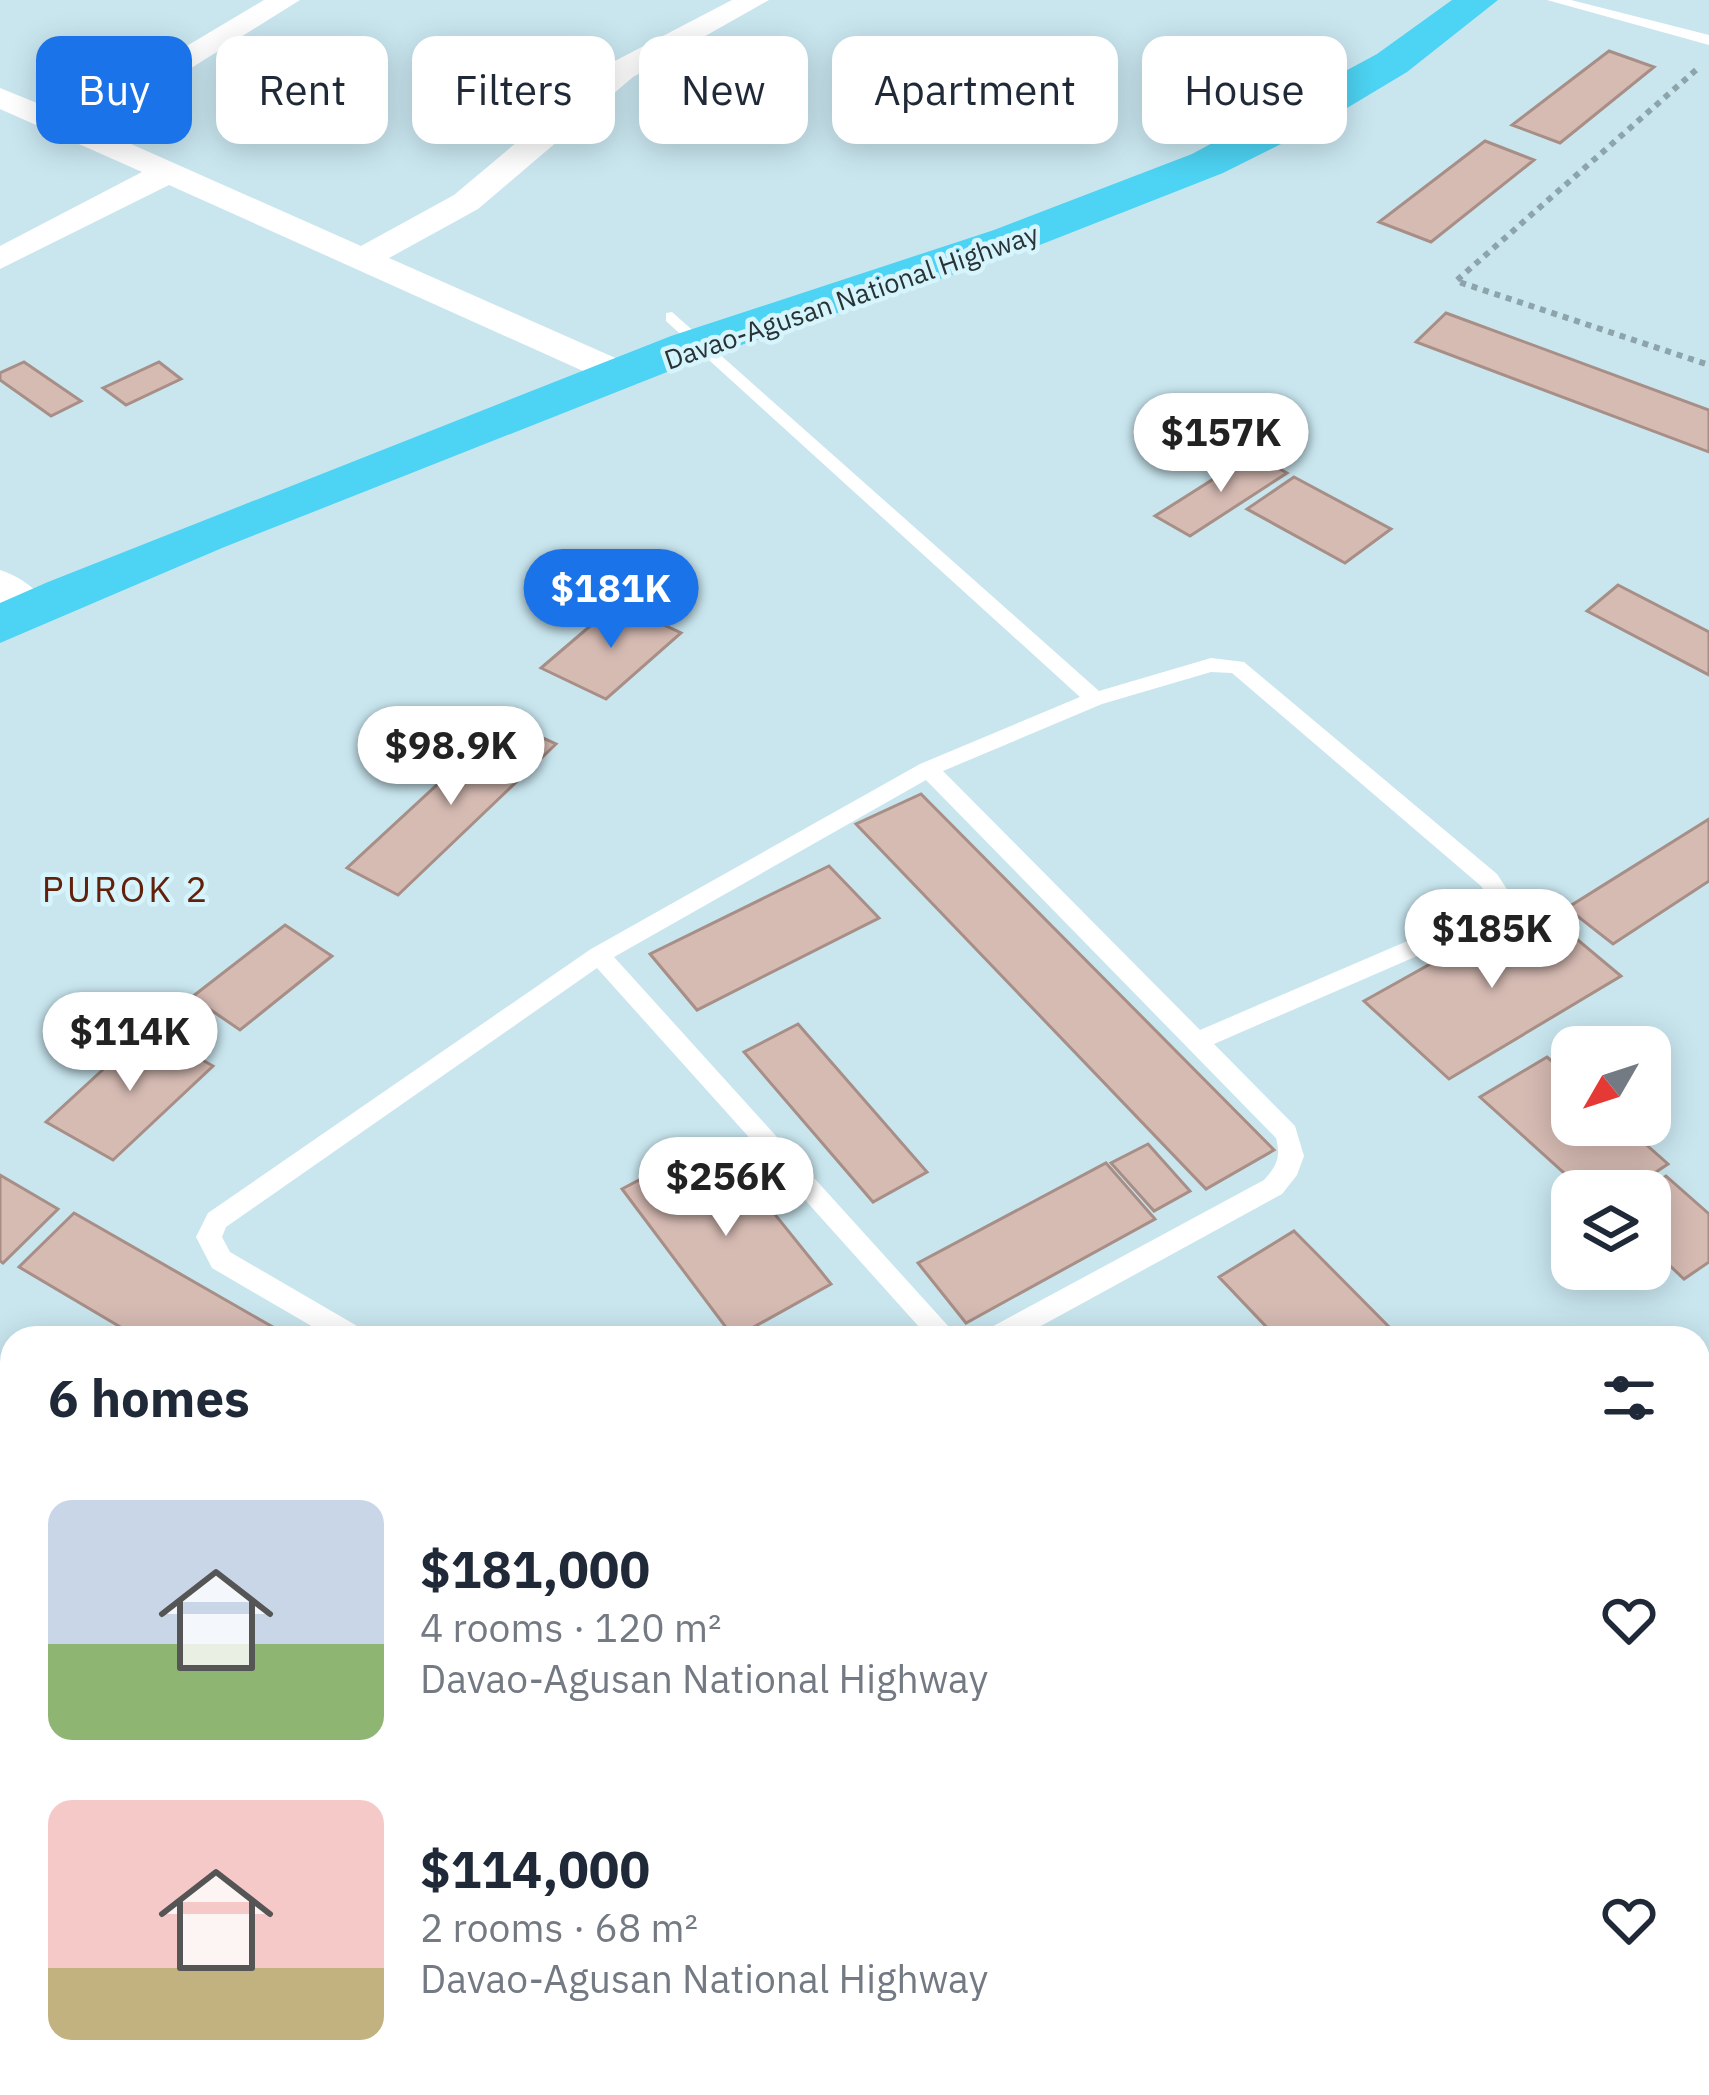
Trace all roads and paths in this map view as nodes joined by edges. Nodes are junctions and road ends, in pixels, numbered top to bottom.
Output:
1 (285, 0) edge
2 (754, 0) edge
3 (1554, 0) edge
4 (1461, 1) edge
5 (1709, 40) edge
6 (192, 56) edge
7 (1709, 59) edge
8 (0, 97) edge
9 (36, 112) edge
10 (110, 144) edge
11 (172, 170) junction
12 (366, 256) junction
13 (0, 259) edge
14 (687, 329) junction
15 (1709, 365) edge
16 (606, 367) junction
17 (6, 597) edge
18 (1095, 699) junction
19 (928, 769) junction
20 (599, 955) junction
21 (1196, 1042) junction
22 (334, 1326) edge
23 (935, 1326) edge
24 (1017, 1326) edge

1 - 6 street
2 - 12 street
3 - 5 lane
4 - 14 highway, Davao-Agusan National Highway
7 - 15 path
8 - 9 street
10 - 11 street
11 - 12 street
11 - 13 street
12 - 16 street
14 - 16 highway, Davao-Agusan National Highway
14 - 18 lane
16 - 17 highway, Davao-Agusan National Highway
18 - 19 lane
18 - 21 lane
19 - 20 lane
19 - 21 lane
20 - 22 lane
20 - 23 lane
21 - 24 lane

